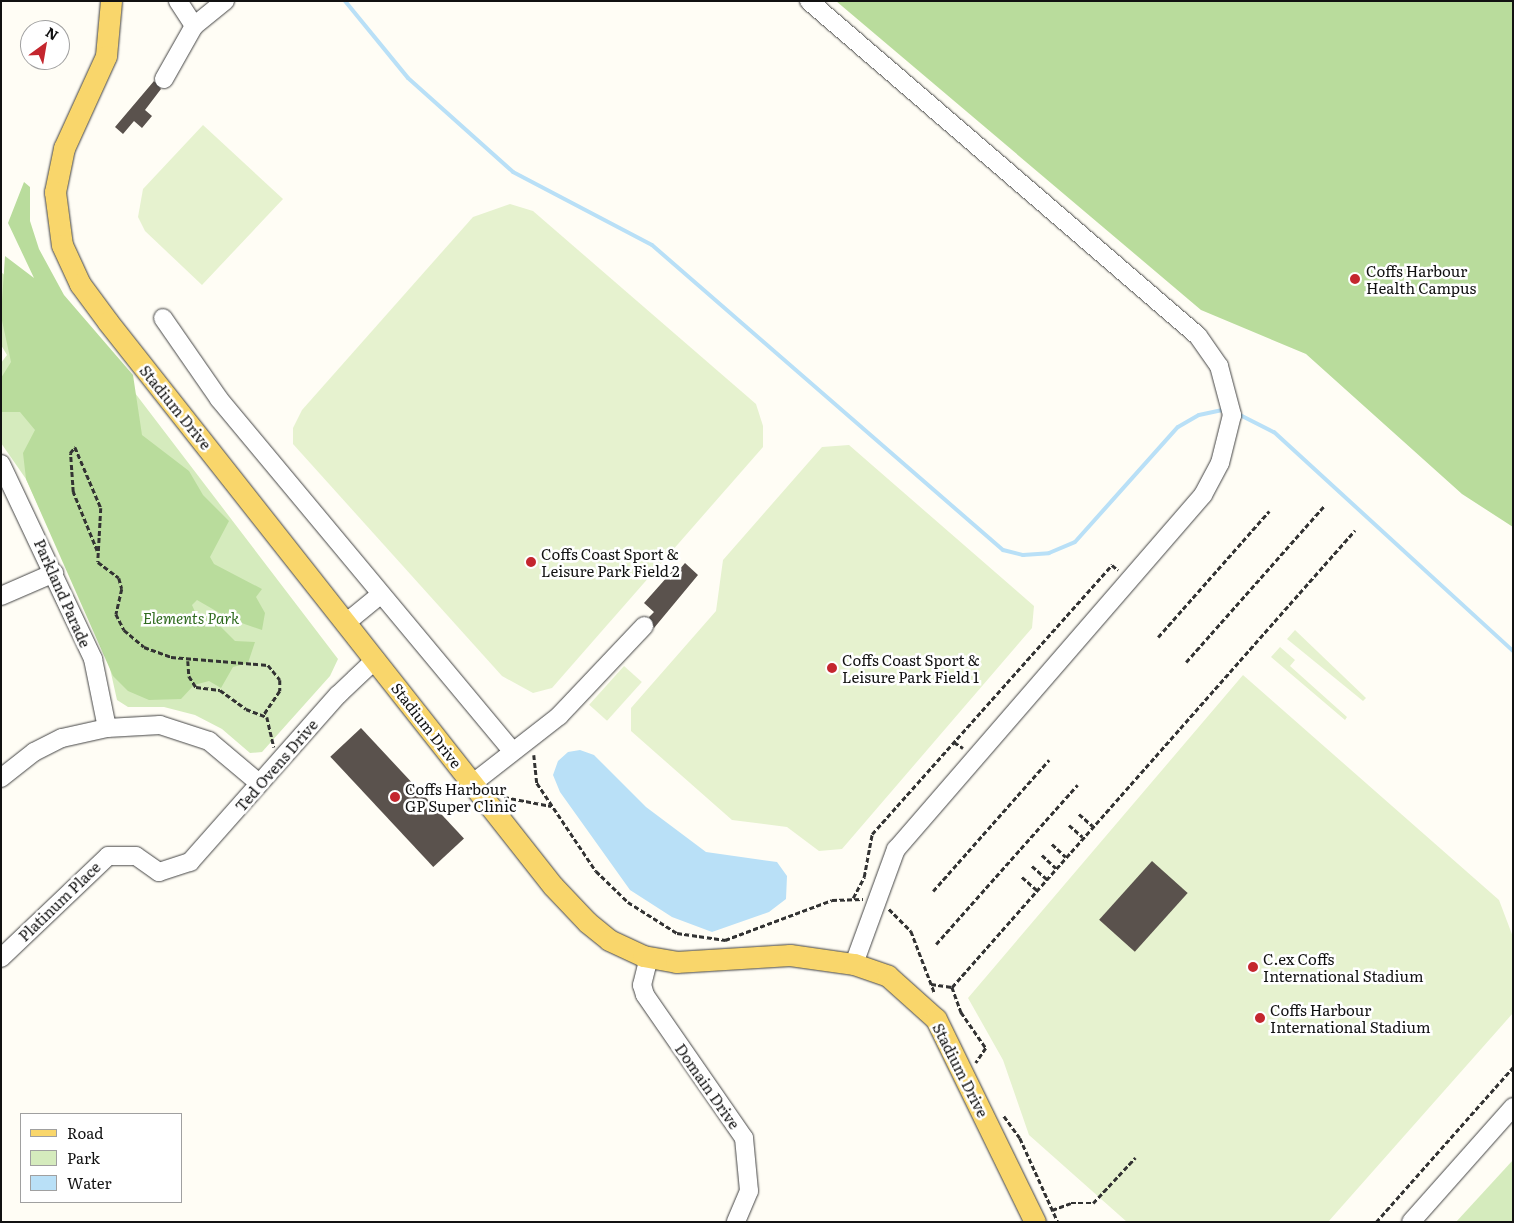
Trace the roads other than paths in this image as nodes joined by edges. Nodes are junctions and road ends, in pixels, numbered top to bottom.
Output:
1 (111, 1) edge
2 (178, 1) edge
3 (225, 1) edge
4 (810, 1) edge
5 (194, 26) junction
6 (164, 79) dead end
7 (163, 318) dead end
8 (1, 464) edge
9 (54, 573) junction
10 (380, 595) junction
11 (1, 596) edge
12 (347, 622) junction
13 (644, 626) dead end
14 (376, 659) junction
15 (107, 728) junction
16 (512, 751) junction
17 (1, 778) edge
18 (259, 783) junction
19 (473, 783) junction
20 (176, 870) joint
21 (649, 957) junction
22 (1, 958) edge
23 (854, 964) junction
24 (1513, 1107) edge
25 (1044, 1216) edge
26 (736, 1222) edge
27 (1411, 1222) edge

1 - 12 main road, Stadium Drive
2 - 5 street
3 - 5 street
4 - 23 street
5 - 6 street
7 - 10 street
8 - 9 street, Parkland Parade
9 - 11 street
9 - 15 street, Parkland Parade
10 - 12 street
10 - 16 street
12 - 14 main road, Stadium Drive
13 - 16 street
14 - 18 street, Ted Ovens Drive
14 - 19 main road, Stadium Drive
15 - 17 street
15 - 18 street
16 - 19 street
18 - 20 street, Ted Ovens Drive
19 - 21 main road, Stadium Drive
20 - 22 street, Platinum Place
21 - 23 main road, Stadium Drive
21 - 26 street, Domain Drive
23 - 25 main road, Stadium Drive
24 - 27 street

